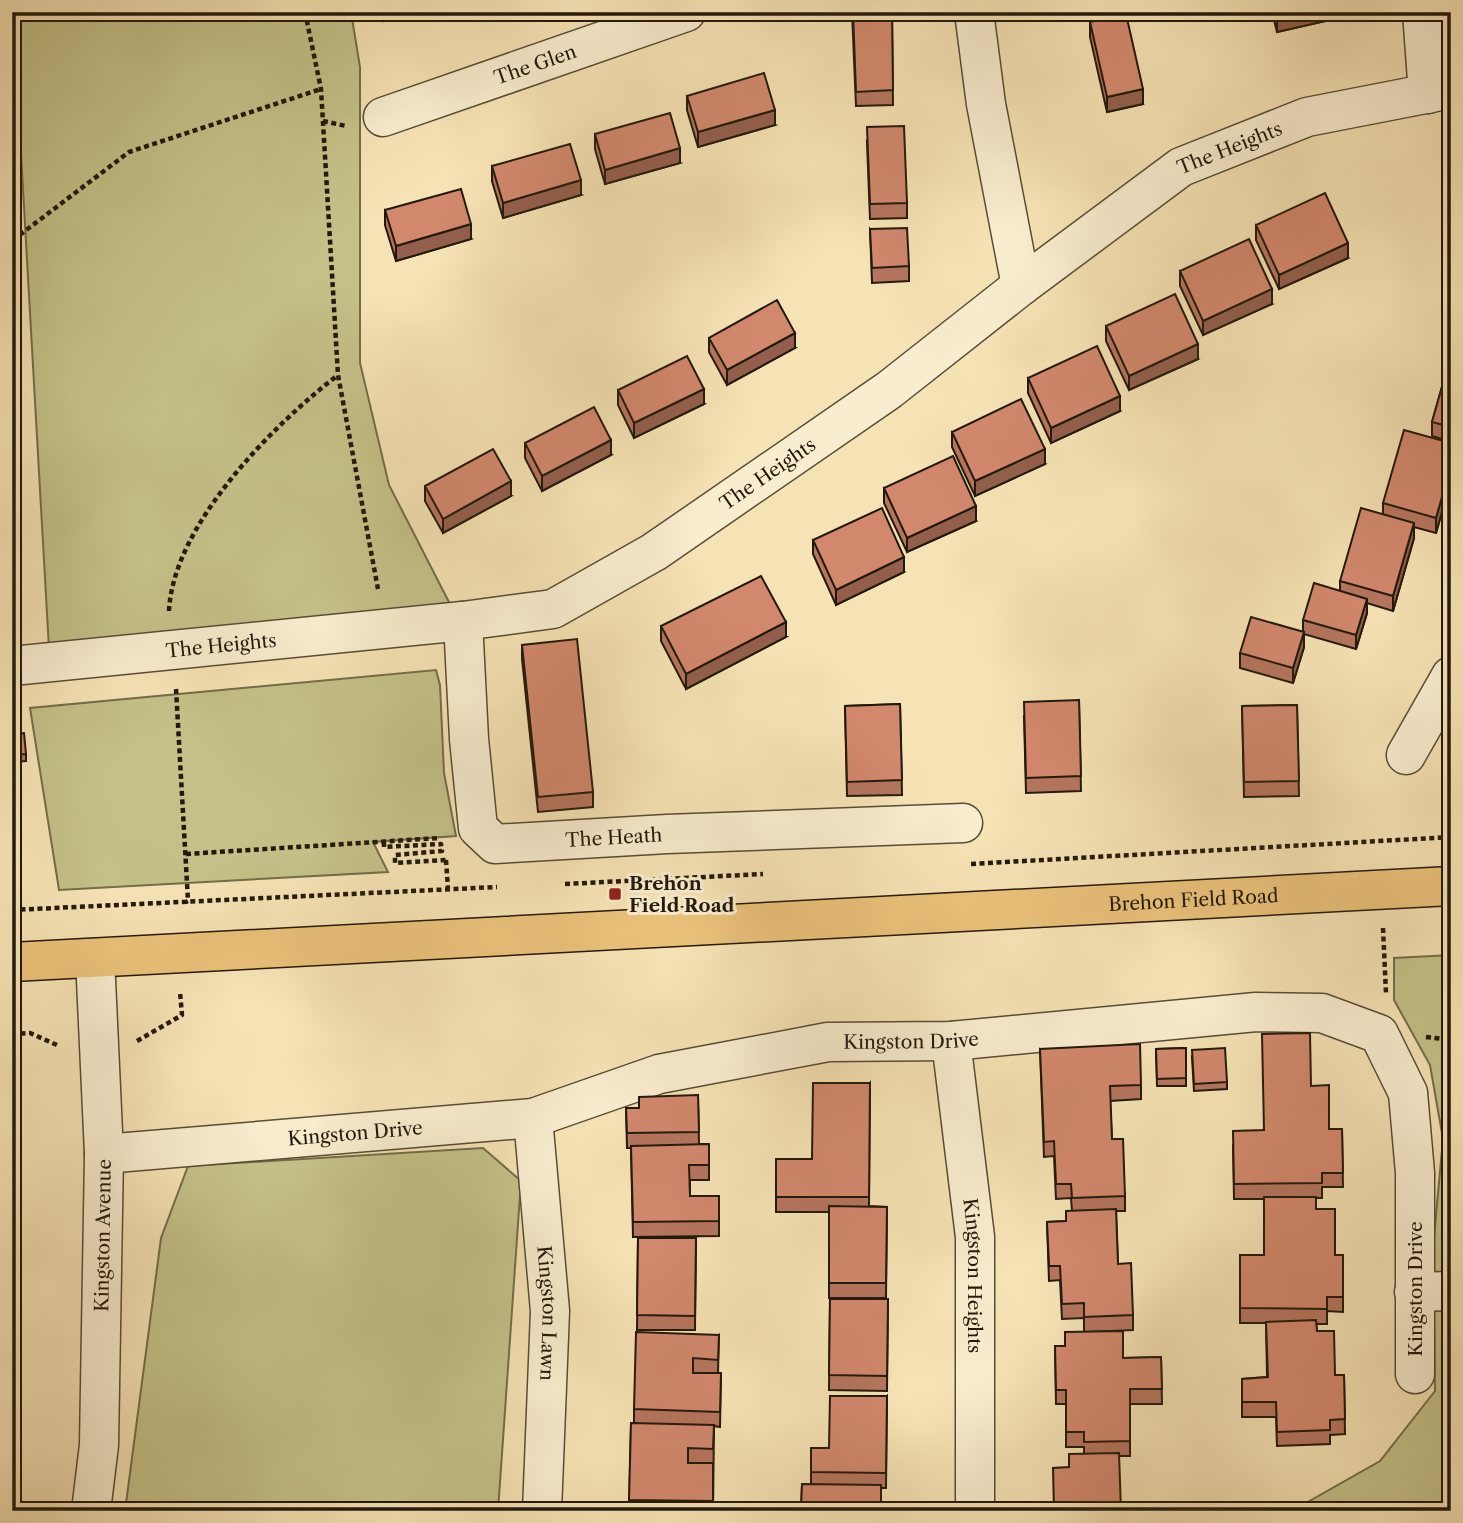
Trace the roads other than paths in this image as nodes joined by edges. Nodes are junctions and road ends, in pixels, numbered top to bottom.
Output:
1 (687, 12) edge
2 (974, 12) edge
3 (1422, 12) edge
4 (1439, 91) edge
5 (383, 117) dead end
6 (1021, 286) junction
7 (463, 621) junction
8 (12, 666) edge
9 (1451, 676) edge
10 (1406, 755) dead end
11 (963, 824) dead end
12 (1451, 886) edge
13 (95, 958) junction
14 (12, 962) edge
15 (951, 1041) junction
16 (533, 1118) junction
17 (104, 1154) junction
18 (1432, 1291) edge
19 (1415, 1374) dead end
20 (91, 1511) edge
21 (542, 1511) edge
22 (975, 1511) edge

1 - 5 street, The Glen
2 - 6 street
3 - 4 street
4 - 6 street, The Heights
6 - 7 street, The Heights
7 - 8 street, The Heights
7 - 11 street, The Heath
9 - 10 street
12 - 13 main road, Brehon Field Road
13 - 14 main road, Brehon Field Road
13 - 17 street, Kingston Avenue
15 - 16 street, Kingston Drive
15 - 18 street, Kingston Drive
15 - 22 street, Kingston Heights
16 - 17 street, Kingston Drive
16 - 21 street, Kingston Lawn
17 - 20 street, Kingston Avenue
18 - 19 street, Kingston Drive

